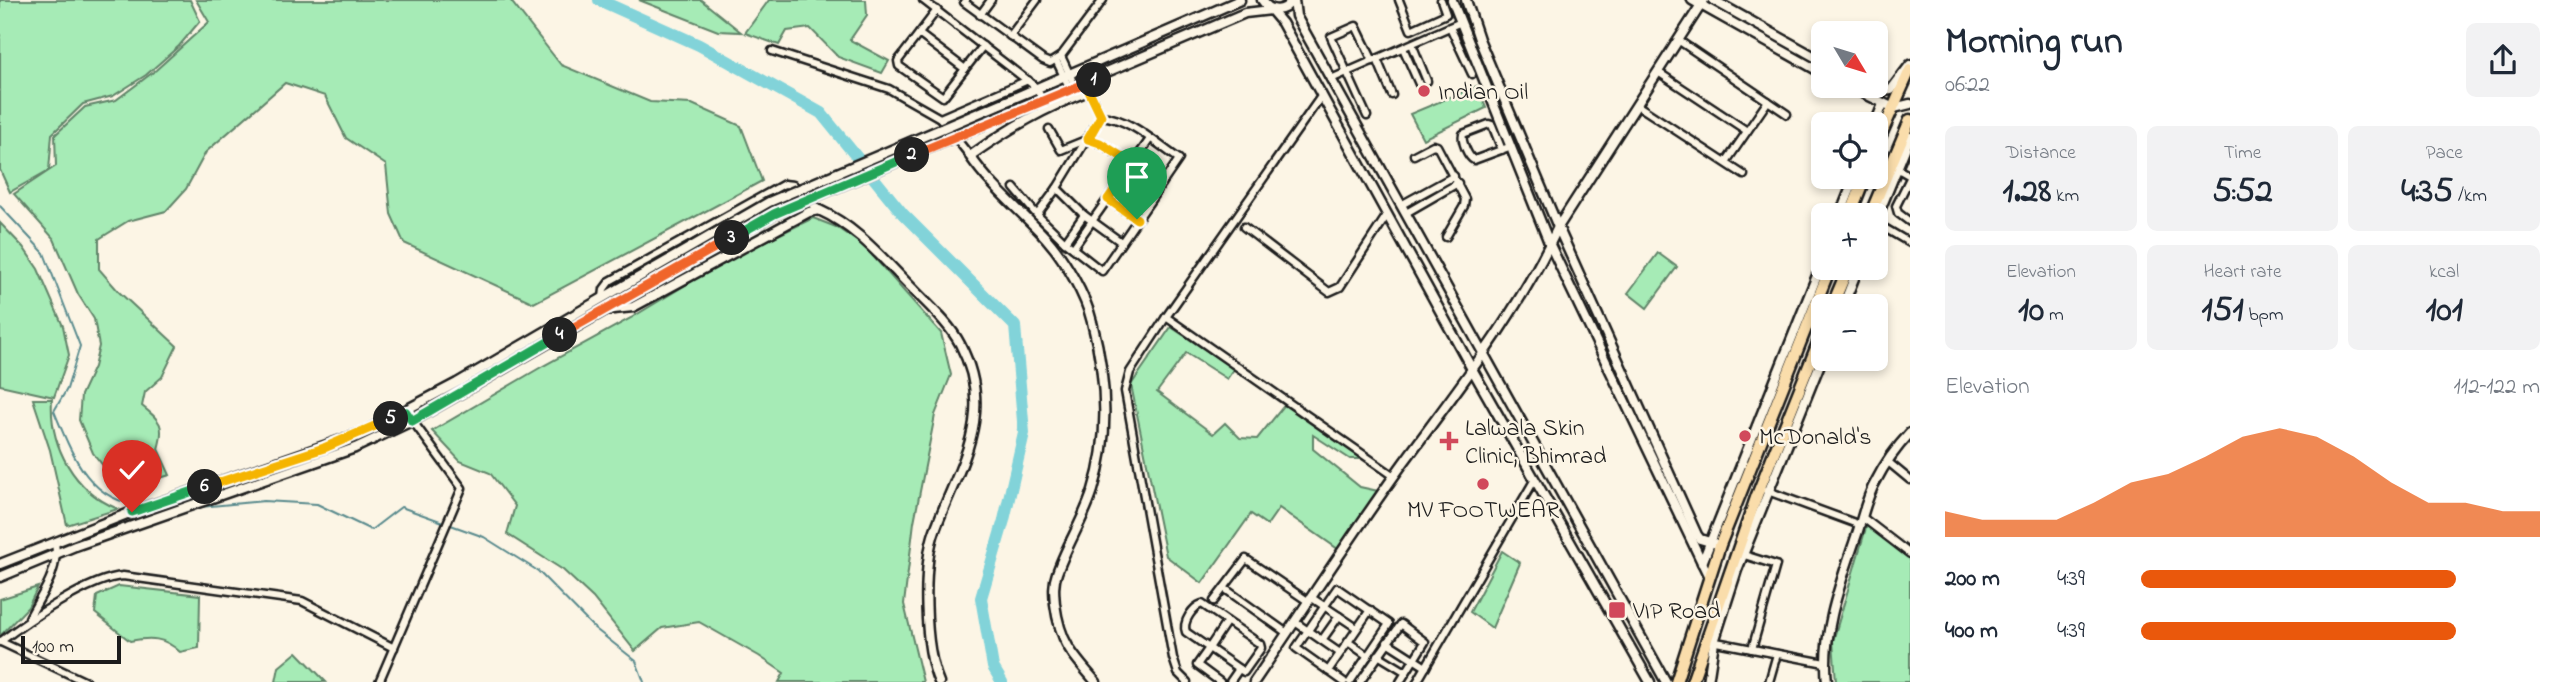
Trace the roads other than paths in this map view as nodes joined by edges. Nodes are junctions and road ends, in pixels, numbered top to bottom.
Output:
1 (923, 0) edge
2 (966, 0) edge
3 (991, 0) edge
4 (1037, 0) edge
5 (1103, 0) edge
6 (1240, 0) edge
7 (1262, 0) edge
8 (1293, 0) edge
9 (1441, 0) edge
10 (1452, 0) edge
11 (1466, 0) edge
12 (1692, 0) edge
13 (1713, 0) edge
14 (1402, 1) edge
15 (1702, 3) edge
16 (1270, 9) junction
17 (937, 10) junction
18 (980, 15) junction
19 (1461, 22) junction
20 (1450, 27) junction
21 (919, 34) junction
22 (1010, 36) junction
23 (1678, 40) junction
24 (1412, 44) junction
25 (983, 46) junction
26 (1403, 48) junction
27 (772, 51) dead end
28 (1811, 55) edge
29 (1058, 58) junction
30 (1375, 60) junction
31 (1811, 66) edge
32 (1910, 68) edge
33 (965, 69) junction
34 (1347, 72) junction
35 (1658, 72) junction
36 (1472, 74) dead end
37 (1067, 75) junction
38 (1094, 79) junction
39 (1331, 79) junction
40 (1028, 80) junction
41 (1427, 81) dead end
42 (1419, 84) dead end
43 (1037, 88) junction
44 (1073, 88) junction
45 (1888, 90) edge
46 (1089, 91) junction
47 (1322, 95) junction
48 (1392, 95) dead end
49 (1871, 98) edge
50 (1768, 101) junction
51 (1038, 102) junction
52 (1883, 104) junction
53 (1910, 104) edge
54 (1637, 105) junction
55 (1894, 108) junction
56 (1880, 112) edge
57 (1787, 114) dead end
58 (1101, 116) junction
59 (1367, 116) dead end
60 (940, 118) junction
61 (1910, 120) edge
62 (1888, 121) edge
63 (1049, 129) dead end
64 (1747, 131) junction
65 (1910, 137) edge
66 (1088, 139) junction
67 (1150, 139) junction
68 (1506, 148) junction
69 (970, 156) junction
70 (1414, 156) dead end
71 (1726, 162) junction
72 (1133, 164) junction
73 (1898, 169) junction
74 (1744, 175) dead end
75 (1454, 176) junction
76 (1910, 177) edge
77 (1458, 183) junction
78 (1162, 184) junction
79 (1014, 188) dead end
80 (1056, 188) junction
81 (1108, 199) junction
82 (1875, 203) edge
83 (1884, 203) edge
84 (1403, 209) junction
85 (819, 210) junction
86 (1037, 215) junction
87 (1084, 215) junction
88 (1387, 215) junction
89 (1137, 219) junction
90 (1092, 221) junction
91 (1910, 222) edge
92 (1244, 227) dead end
93 (1559, 227) junction
94 (1888, 229) edge
95 (1446, 237) dead end
96 (1065, 242) junction
97 (1121, 242) junction
98 (1910, 243) edge
99 (1550, 245) junction
100 (1073, 248) junction
101 (1820, 280) edge
102 (603, 298) junction
103 (604, 310) junction
104 (1166, 317) junction
105 (1484, 353) junction
106 (1472, 369) junction
107 (1811, 371) edge
108 (1814, 371) edge
109 (1808, 381) junction
110 (406, 412) junction
111 (412, 421) junction
112 (1910, 433) edge
113 (1887, 461) junction
114 (1394, 476) junction
115 (1535, 479) junction
116 (1910, 480) edge
117 (1765, 490) junction
118 (1861, 521) junction
119 (55, 542) junction
120 (1715, 543) junction
121 (1740, 553) junction
122 (57, 554) junction
123 (1910, 554) edge
124 (1702, 563) junction
125 (0, 564) edge
126 (0, 577) edge
127 (1709, 577) junction
128 (1224, 588) junction
129 (1310, 600) junction
130 (1214, 601) dead end
131 (1324, 606) junction
132 (1370, 610) junction
133 (1339, 616) junction
134 (29, 620) junction
135 (1227, 621) junction
136 (1295, 622) junction
137 (1357, 628) junction
138 (1307, 630) junction
139 (1287, 633) junction
140 (1322, 640) junction
141 (1710, 641) junction
142 (0, 642) edge
143 (1348, 642) junction
144 (1387, 642) junction
145 (394, 648) junction
146 (1209, 648) junction
147 (1752, 649) junction
148 (1340, 653) junction
149 (1378, 654) junction
150 (1776, 654) junction
151 (1368, 656) junction
152 (1415, 659) junction
153 (1825, 663) junction
154 (1426, 667) junction
155 (1242, 671) junction
156 (1328, 671) junction
157 (1406, 673) junction
158 (1255, 681) edge
159 (86, 682) edge
160 (379, 682) edge
161 (939, 682) edge
162 (1096, 682) edge
163 (1187, 682) edge
164 (1220, 682) edge
165 (1230, 682) edge
166 (1344, 682) edge
167 (1350, 682) edge
168 (1360, 682) edge
169 (1400, 682) edge
170 (1417, 682) edge
171 (1650, 682) edge
172 (1666, 682) edge
173 (1675, 682) edge
174 (1692, 682) edge
175 (1708, 682) edge
176 (1769, 682) edge
177 (1827, 682) edge

1 - 17 street
2 - 18 street
3 - 18 street
4 - 22 street
5 - 29 street
6 - 37 main road
7 - 16 main road
8 - 16 main road
8 - 39 main road
9 - 14 street
10 - 19 main road
11 - 93 main road
12 - 15 main road
13 - 28 main road
15 - 23 main road
15 - 31 main road
16 - 38 main road
16 - 47 main road
17 - 21 street
17 - 25 street
18 - 22 street
19 - 20 street
19 - 68 main road
20 - 24 street
20 - 36 street
21 - 33 street
21 - 33 street
22 - 29 street
23 - 35 main road
23 - 50 street
24 - 26 street
24 - 41 street
25 - 33 street
25 - 40 street
26 - 30 street
26 - 42 street
27 - 60 street
29 - 37 street
30 - 34 street
30 - 34 street
30 - 48 street
32 - 45 main road
32 - 55 main road
34 - 39 street
34 - 59 street
35 - 54 main road
35 - 64 street
37 - 43 main road
37 - 44 street
38 - 44 main road
38 - 46 main road
39 - 84 main road
40 - 43 street
40 - 60 street
43 - 51 street
43 - 102 main road, bridge
44 - 51 main road
46 - 58 street
46 - 69 main road
47 - 88 main road
47 - 104 street
49 - 52 main road
50 - 57 street
50 - 64 street
51 - 103 main road, bridge
52 - 55 main road
52 - 56 main road
53 - 55 main road
54 - 71 street
54 - 93 main road
55 - 62 main road
58 - 66 street
58 - 67 street
60 - 69 street
61 - 82 main road
63 - 66 street
64 - 71 street
65 - 73 main road
66 - 72 street
66 - 80 street
67 - 72 street
67 - 78 street
68 - 68 street
68 - 99 main road
69 - 162 main road
70 - 75 street
71 - 74 street
72 - 78 street
72 - 81 street
73 - 76 street
73 - 83 main road
75 - 77 street
75 - 84 street
76 - 91 street
77 - 84 street
77 - 95 street
78 - 89 street
79 - 86 street
80 - 86 street
80 - 87 street
81 - 89 street
81 - 90 street
84 - 105 main road
85 - 102 street
85 - 103 main road
85 - 161 main road
86 - 96 street
87 - 90 street
87 - 96 street
88 - 92 street
88 - 106 main road
89 - 97 street
90 - 97 street
90 - 100 street
93 - 99 main road
93 - 120 main road
94 - 98 street
96 - 100 street
97 - 100 street
99 - 105 main road
99 - 124 main road
101 - 120 main road
102 - 110 main road
103 - 111 main road
104 - 114 street
104 - 163 street
105 - 106 main road
105 - 172 main road
106 - 114 main road
106 - 115 main road
107 - 109 main road
108 - 109 main road
109 - 117 main road
110 - 111 street
110 - 119 main road
111 - 122 main road
111 - 145 street
112 - 113 main road
113 - 116 street
113 - 118 main road
114 - 129 main road
115 - 154 street
115 - 171 main road
117 - 118 street
117 - 121 main road
118 - 123 street
118 - 153 main road
119 - 122 street
119 - 125 main road
120 - 124 main road
120 - 127 main road
121 - 141 main road
121 - 147 street
122 - 126 main road
122 - 134 street
124 - 127 main road
127 - 173 main road
128 - 129 street
128 - 130 street
128 - 139 street
129 - 131 street
129 - 136 main road
131 - 132 street
131 - 133 street
131 - 138 street
132 - 137 street
132 - 151 street
133 - 137 street
133 - 140 street
134 - 142 street
134 - 145 street
135 - 146 street
135 - 146 street
135 - 155 street
136 - 138 street
136 - 139 main road
137 - 143 street
138 - 140 street
138 - 156 street
139 - 158 main road
140 - 148 street
141 - 147 street
141 - 174 main road
141 - 175 main road
142 - 159 street
143 - 148 street
143 - 151 street
144 - 149 street
144 - 152 street
144 - 152 street
145 - 160 street
146 - 155 street
146 - 164 street
147 - 150 street
148 - 156 street
149 - 157 street
149 - 168 street
150 - 153 street
150 - 176 street
151 - 167 street
152 - 154 street
152 - 157 street
153 - 177 main road
154 - 170 street
155 - 158 street
155 - 165 street
156 - 166 street
157 - 169 street

